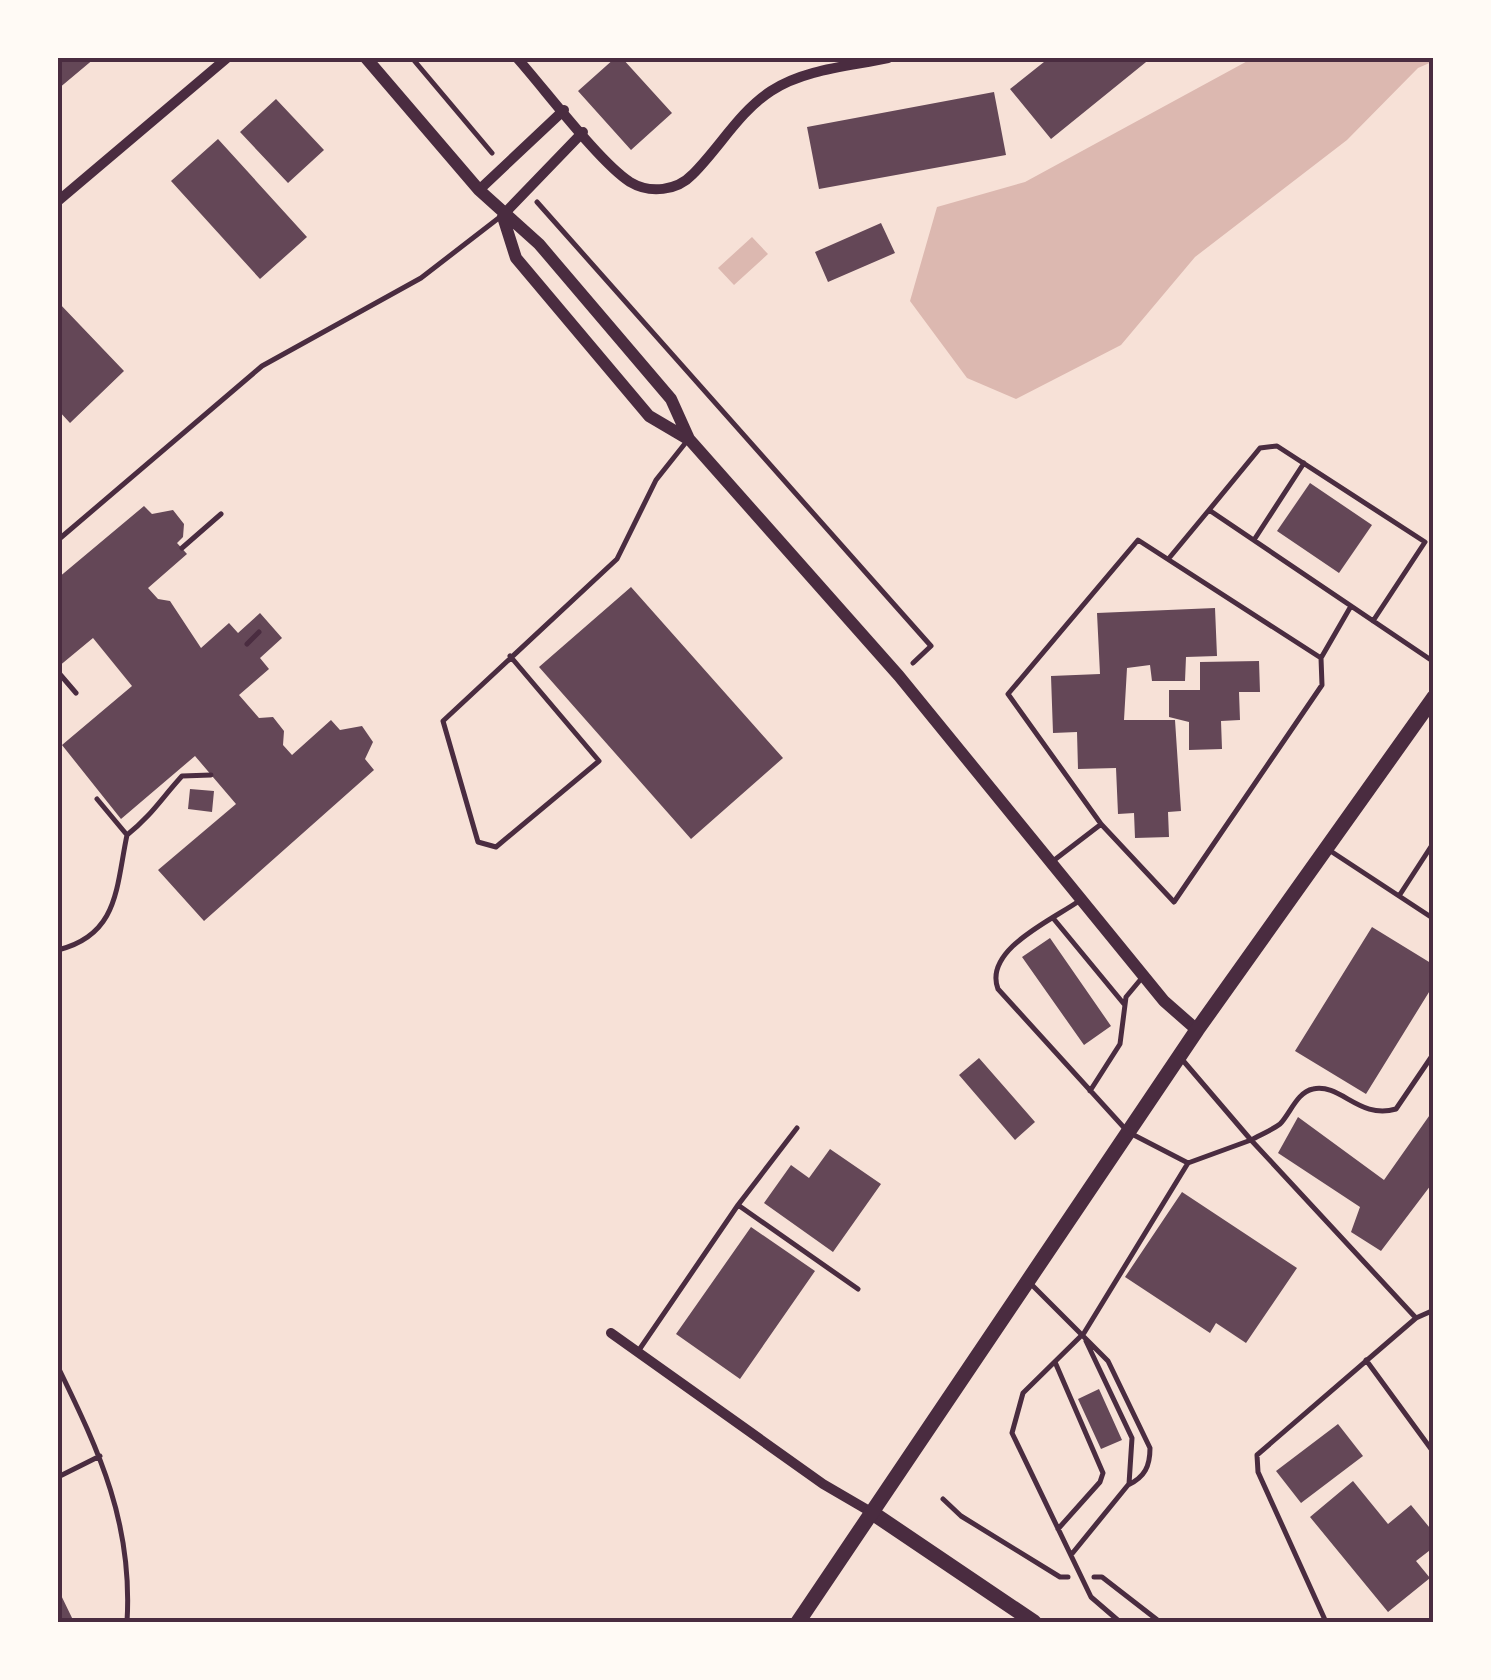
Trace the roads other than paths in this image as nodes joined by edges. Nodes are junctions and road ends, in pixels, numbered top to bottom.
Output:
1 (227, 58) edge
2 (366, 58) edge
3 (517, 58) edge
4 (888, 58) edge
5 (564, 110) junction
6 (583, 132) junction
7 (479, 190) junction
8 (58, 201) edge
9 (502, 215) junction
10 (689, 439) junction
11 (1304, 462) junction
12 (1209, 510) junction
13 (58, 540) edge
14 (1254, 540) junction
15 (1170, 557) junction
16 (1352, 606) junction
17 (1373, 622) junction
18 (510, 656) junction
19 (1322, 658) junction
20 (1434, 662) edge
21 (1434, 697) edge
22 (1101, 824) junction
23 (1434, 842) edge
24 (1326, 848) junction
25 (1050, 862) junction
26 (1400, 896) junction
27 (1081, 900) junction
28 (1054, 918) junction
29 (1434, 919) edge
30 (1144, 976) junction
31 (1124, 1004) junction
32 (1197, 1030) junction
33 (1434, 1053) edge
34 (1179, 1056) junction
35 (1090, 1091) junction
36 (798, 1128) dead end
37 (1128, 1132) junction
38 (1251, 1140) junction
39 (1188, 1163) junction
40 (738, 1205) junction
41 (1028, 1281) junction
42 (858, 1289) dead end
43 (1434, 1310) edge
44 (1416, 1318) junction
45 (1084, 1333) junction
46 (610, 1334) dead end
47 (637, 1352) junction
48 (1366, 1360) junction
49 (1055, 1362) junction
50 (58, 1367) edge
51 (1434, 1453) edge
52 (101, 1456) junction
53 (58, 1477) edge
54 (1128, 1485) junction
55 (872, 1512) junction
56 (1058, 1529) junction
57 (1071, 1555) junction
58 (126, 1622) edge
59 (798, 1622) edge
60 (1034, 1622) edge
61 (1120, 1622) edge
62 (1326, 1622) edge

1 - 8 street
2 - 7 street
3 - 5 street
4 - 6 street
5 - 6 street
5 - 7 street
6 - 9 street
7 - 9 street
9 - 10 street
9 - 10 street
9 - 13 lane
10 - 18 lane
10 - 25 street
11 - 12 lane
11 - 14 lane
11 - 17 lane
12 - 14 lane
12 - 15 lane
14 - 16 lane
15 - 19 lane
15 - 22 lane
16 - 17 lane
16 - 19 lane
17 - 20 lane
18 - 18 lane
19 - 22 lane
21 - 24 main road
22 - 25 lane
23 - 26 lane
24 - 26 lane
24 - 32 main road
25 - 27 street
26 - 29 lane
27 - 28 lane
27 - 30 street
28 - 31 lane
28 - 35 lane
30 - 31 lane
30 - 32 street
31 - 35 lane
32 - 34 main road
33 - 38 lane
34 - 37 main road
34 - 38 lane
35 - 37 lane
36 - 40 lane
37 - 39 lane
37 - 41 main road
38 - 39 lane
38 - 44 lane
39 - 45 lane
40 - 42 lane
40 - 47 lane
41 - 45 lane
41 - 55 main road
43 - 44 lane
44 - 48 lane
45 - 49 lane
45 - 54 lane
45 - 54 lane
46 - 47 street
47 - 55 street
48 - 51 lane
48 - 62 lane
49 - 56 lane
49 - 56 lane
50 - 52 lane
52 - 53 lane
52 - 58 lane
54 - 57 lane
55 - 59 main road
55 - 60 main road
56 - 57 lane
57 - 61 lane

